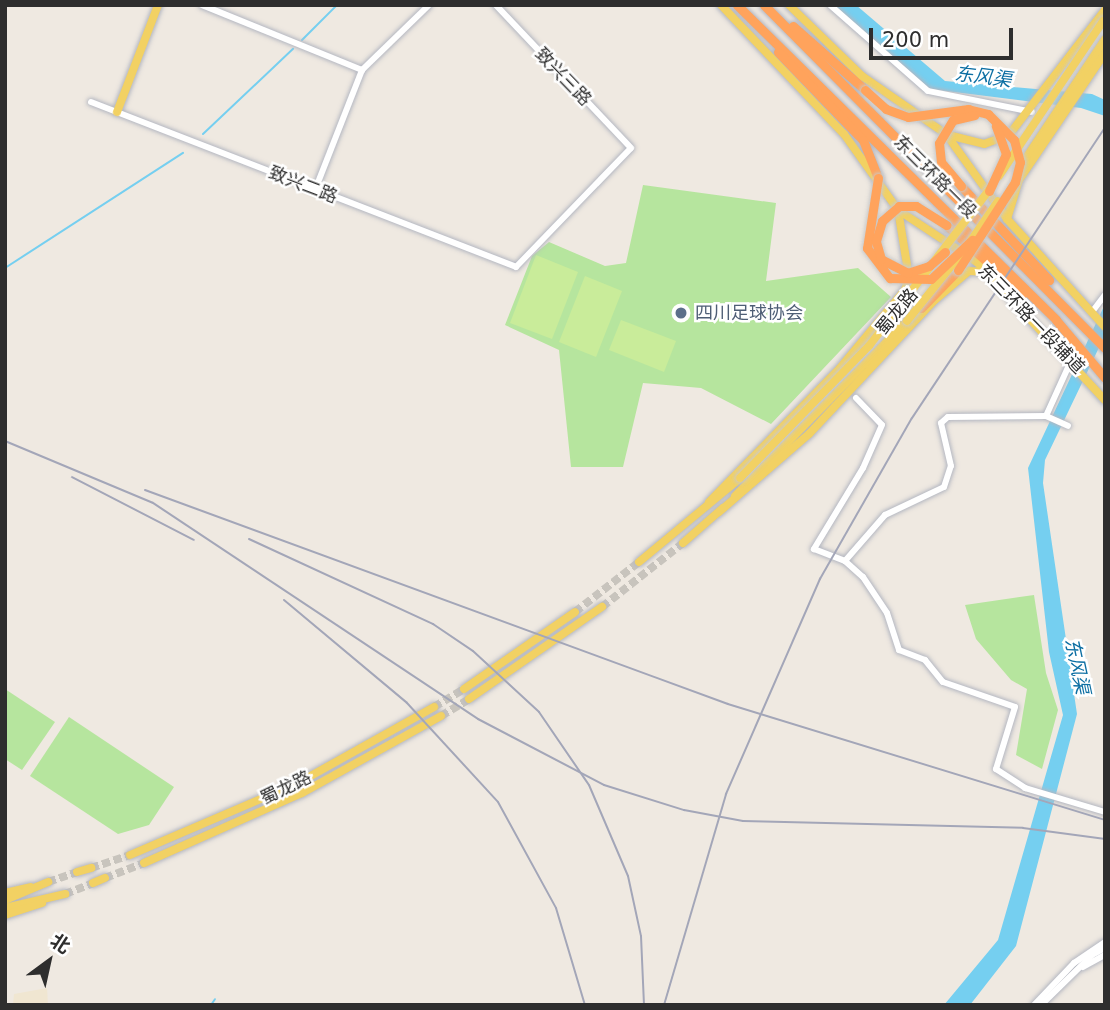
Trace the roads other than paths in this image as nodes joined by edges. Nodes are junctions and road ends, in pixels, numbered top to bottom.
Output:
1 (158, 5) edge
2 (202, 5) edge
3 (429, 5) edge
4 (496, 5) edge
5 (720, 5) edge
6 (766, 5) edge
7 (789, 5) edge
8 (830, 5) edge
9 (740, 8) edge
10 (1105, 10) edge
11 (1104, 20) edge
12 (1105, 39) edge
13 (1105, 53) edge
14 (362, 70) junction
15 (91, 102) dead end
16 (1032, 111) junction
17 (117, 112) junction
18 (946, 134) junction
19 (315, 190) junction
20 (989, 191) junction
21 (898, 210) junction
22 (1007, 219) junction
23 (972, 240) junction
24 (945, 252) junction
25 (516, 267) joint
26 (986, 272) junction
27 (1105, 295) edge
28 (1068, 307) junction
29 (1094, 315) junction
30 (1056, 320) junction
31 (906, 321) junction
32 (1105, 327) edge
33 (1105, 348) edge
34 (1073, 361) junction
35 (1103, 375) edge
36 (856, 398) dead end
37 (1105, 400) edge
38 (1046, 416) junction
39 (1068, 426) dead end
40 (743, 482) junction
41 (709, 502) junction
42 (719, 512) junction
43 (683, 543) tunnel mouth
44 (845, 561) junction
45 (639, 562) tunnel mouth
46 (602, 607) tunnel mouth
47 (575, 612) tunnel mouth
48 (464, 690) tunnel mouth
49 (469, 699) tunnel mouth
50 (434, 707) tunnel mouth
51 (441, 716) tunnel mouth
52 (1105, 812) edge
53 (130, 855) tunnel mouth
54 (144, 863) tunnel mouth
55 (91, 868) tunnel mouth
56 (77, 872) tunnel mouth
57 (105, 878) tunnel mouth
58 (93, 883) tunnel mouth
59 (5, 893) edge
60 (65, 894) tunnel mouth
61 (55, 898) junction
62 (5, 900) edge
63 (5, 908) edge
64 (5, 915) edge
65 (1105, 942) edge
66 (1105, 948) edge
67 (1105, 955) edge
68 (1068, 973) junction
69 (1034, 1005) edge
70 (1041, 1005) edge

1 - 17 main road
2 - 14 street
3 - 14 street
4 - 25 street, 致兴三路
5 - 21 main road, 东三环路一段辅道
6 - 28 highway, 东三环路一段
6 - 31 highway, bridge
7 - 18 main road
8 - 16 street
9 - 23 highway, bridge
9 - 30 highway, 东三环路一段
10 - 16 main road
11 - 20 main road, 蜀龙路, bridge
12 - 23 main road, 蜀龙路, bridge
13 - 22 main road
14 - 19 street
15 - 17 street, 致兴二路
16 - 18 main road
17 - 19 street, 致兴二路
18 - 22 main road
19 - 25 street, 致兴二路
20 - 24 main road, 蜀龙路, bridge
20 - 28 highway, bridge
21 - 26 main road, 东三环路一段辅道
21 - 41 main road
22 - 29 main road
23 - 31 main road, 蜀龙路, bridge
24 - 30 highway, bridge
24 - 40 main road, 蜀龙路, bridge
26 - 34 main road, 东三环路一段辅道
26 - 42 main road
27 - 29 street
28 - 33 highway, 东三环路一段
29 - 32 main road
30 - 35 highway, 东三环路一段
31 - 40 main road, 蜀龙路
34 - 37 main road, 东三环路一段辅道
34 - 38 street
36 - 44 street
38 - 39 street
38 - 44 street
40 - 41 main road, 蜀龙路
40 - 42 main road, 蜀龙路
41 - 45 main road, 蜀龙路
42 - 43 main road, 蜀龙路
44 - 52 street
46 - 49 main road
47 - 48 main road
50 - 53 main road, 蜀龙路
51 - 54 main road, 蜀龙路
55 - 56 main road
57 - 58 main road
59 - 62 main road
60 - 61 main road
61 - 63 main road
61 - 64 main road
65 - 68 street
66 - 68 street
67 - 68 street
68 - 69 street
68 - 70 street

